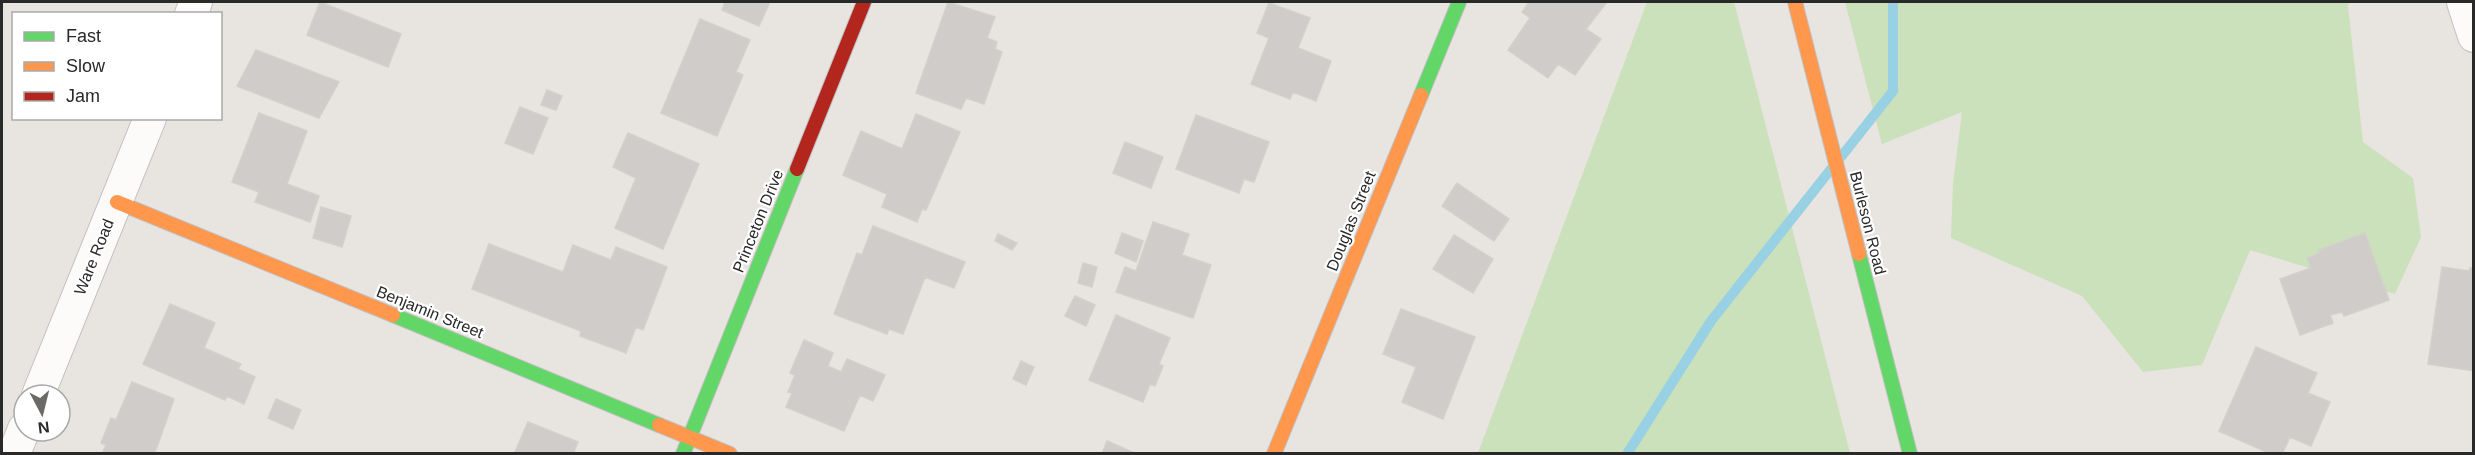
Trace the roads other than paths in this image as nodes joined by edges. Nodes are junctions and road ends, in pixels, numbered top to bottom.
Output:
1 (864, 2) edge
2 (1460, 2) edge
3 (1796, 2) edge
4 (2463, 2) edge
5 (2474, 36) edge
6 (149, 120) edge
7 (117, 202) junction
8 (43, 383) edge
9 (690, 437) junction
10 (683, 453) edge
11 (730, 453) edge
12 (1274, 453) edge
13 (1910, 453) edge

1 - 9 street, Princeton Drive
2 - 12 street, Douglas Street
3 - 13 street, Burleson Road
4 - 5 street
6 - 7 street, Ware Road
7 - 8 street, Ware Road
7 - 9 street, Benjamin Street
9 - 10 street, Princeton Drive
9 - 11 street, Benjamin Street

